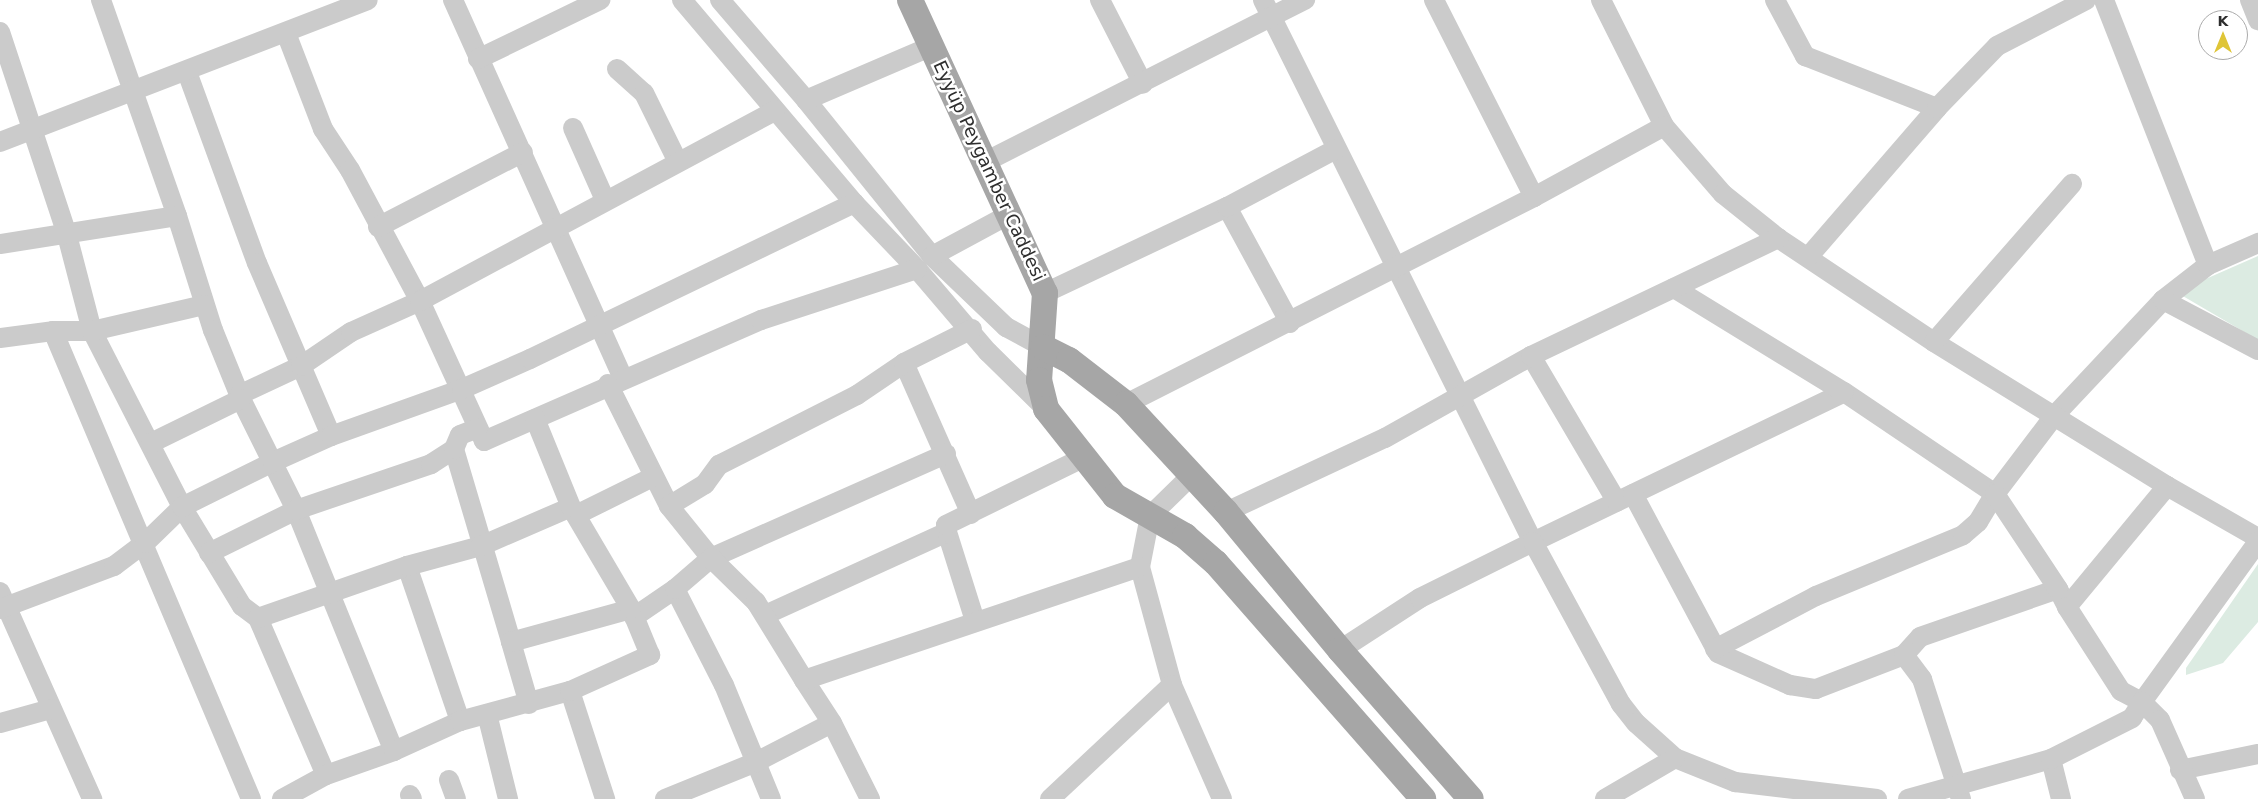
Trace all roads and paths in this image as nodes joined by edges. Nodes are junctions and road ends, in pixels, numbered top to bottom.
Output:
1 (368, 0) edge
2 (453, 0) edge
3 (600, 0) edge
4 (682, 0) edge
5 (720, 0) edge
6 (910, 0) edge
7 (1100, 0) edge
8 (1263, 0) edge
9 (1304, 0) edge
10 (1434, 0) edge
11 (1601, 0) edge
12 (1775, 0) edge
13 (2086, 0) edge
14 (2104, 0) edge
15 (2250, 0) edge
16 (106, 2) edge
17 (1272, 18) junction
18 (2258, 20) edge
19 (0, 32) edge
20 (286, 34) junction
21 (932, 46) junction
22 (478, 59) junction
23 (617, 70) dead end
24 (187, 72) junction
25 (1143, 84) junction
26 (134, 90) junction
27 (806, 100) junction
28 (1937, 108) junction
29 (775, 111) junction
30 (1664, 126) junction
31 (572, 128) dead end
32 (33, 129) junction
33 (0, 142) edge
34 (1336, 149) junction
35 (523, 152) junction
36 (678, 162) junction
37 (985, 162) junction
38 (2072, 184) dead end
39 (1534, 197) junction
40 (605, 200) junction
41 (854, 203) junction
42 (1227, 207) junction
43 (1010, 214) junction
44 (177, 216) junction
45 (556, 226) junction
46 (378, 227) junction
47 (67, 235) junction
48 (1778, 238) junction
49 (2258, 243) edge
50 (0, 244) edge
51 (1809, 256) junction
52 (925, 262) junction
53 (2208, 265) junction
54 (1397, 268) junction
55 (1674, 288) junction
56 (1044, 293) junction
57 (2163, 300) junction
58 (420, 301) junction
59 (204, 305) junction
60 (1290, 323) junction
61 (600, 326) junction
62 (972, 329) junction
63 (53, 331) junction
64 (92, 331) junction
65 (0, 338) edge
66 (1934, 342) junction
67 (1043, 347) junction
68 (2258, 350) edge
69 (1531, 356) junction
70 (904, 363) junction
71 (301, 366) junction
72 (616, 381) junction
73 (462, 389) junction
74 (1844, 392) junction
75 (1462, 396) junction
76 (240, 397) junction
77 (1126, 404) junction
78 (1046, 409) junction
79 (2055, 415) junction
80 (535, 419) junction
81 (478, 428) junction
82 (331, 436) junction
83 (151, 442) junction
84 (454, 449) junction
85 (946, 454) junction
86 (1085, 457) junction
87 (273, 462) junction
88 (1192, 475) junction
89 (653, 476) junction
90 (2167, 486) junction
91 (1995, 494) junction
92 (1625, 498) junction
93 (669, 506) junction
94 (182, 507) junction
95 (296, 510) junction
96 (574, 511) junction
97 (1226, 512) junction
98 (971, 514) junction
99 (1150, 516) junction
100 (947, 532) junction
101 (2258, 540) edge
102 (1533, 542) junction
103 (145, 544) junction
104 (481, 546) junction
105 (209, 553) junction
106 (710, 558) junction
107 (407, 566) junction
108 (1140, 567) junction
109 (675, 589) junction
110 (330, 593) junction
111 (2063, 598) junction
112 (2, 603) edge
113 (632, 613) junction
114 (765, 615) junction
115 (258, 618) junction
116 (974, 621) junction
117 (510, 642) junction
118 (1715, 649) junction
119 (1340, 650) junction
120 (1904, 655) junction
121 (804, 680) junction
122 (1172, 685) junction
123 (570, 691) junction
124 (2142, 702) junction
125 (529, 704) junction
126 (51, 709) junction
127 (487, 714) junction
128 (460, 721) junction
129 (0, 723) edge
130 (832, 724) junction
131 (394, 751) junction
132 (2258, 754) edge
133 (1676, 758) junction
134 (2051, 759) junction
135 (756, 762) junction
136 (2180, 770) junction
137 (326, 775) junction
138 (449, 780) dead end
139 (1735, 790) edge
140 (1959, 793) edge
141 (92, 799) edge
142 (250, 799) edge
143 (282, 799) edge
144 (456, 799) edge
145 (508, 799) edge
146 (605, 799) edge
147 (665, 799) edge
148 (771, 799) edge
149 (870, 799) edge
150 (1050, 799) edge
151 (1222, 799) edge
152 (1423, 799) edge
153 (1471, 799) edge
154 (1604, 799) edge
155 (1862, 799) edge
156 (1877, 799) edge
157 (1908, 799) edge
158 (2061, 799) edge
159 (2195, 799) edge

1 - 20 street
2 - 22 street
3 - 22 street
4 - 29 street
5 - 27 street
6 - 21 main road, Eyyüp Peygamber Caddesi
7 - 25 street
8 - 17 street
9 - 17 street
10 - 39 street
11 - 30 street
12 - 28 street
13 - 28 street
14 - 53 street
15 - 18 street
16 - 26 street
17 - 25 street
17 - 34 street
19 - 32 street
20 - 24 street
20 - 46 street
21 - 27 street
21 - 37 main road, Eyyüp Peygamber Caddesi
22 - 35 street
23 - 36 street
24 - 26 street
24 - 71 street
25 - 37 street
26 - 32 street
26 - 44 street
27 - 52 street
28 - 51 street
29 - 36 street
29 - 41 street
30 - 39 street
30 - 48 street
31 - 40 street
32 - 33 street
32 - 47 street
34 - 42 street
34 - 54 street
35 - 45 street
35 - 46 street
36 - 40 street
37 - 43 main road, Eyyüp Peygamber Caddesi
38 - 66 street
39 - 54 street
40 - 45 street
41 - 52 street
41 - 61 street
42 - 56 street
42 - 60 street
43 - 52 street
43 - 56 main road, Eyyüp Peygamber Caddesi
44 - 47 street
44 - 59 street
45 - 58 street
45 - 61 street
46 - 58 street
47 - 50 street
47 - 64 street
48 - 51 street
48 - 55 street
49 - 53 street
51 - 66 street
52 - 62 street
52 - 67 street
52 - 72 street
53 - 57 street
54 - 60 street
54 - 75 street
55 - 69 street
55 - 74 street
56 - 67 main road, Eyyüp Peygamber Caddesi
57 - 68 street
57 - 79 street
58 - 71 street
58 - 73 street
59 - 64 street
59 - 76 street
60 - 77 street
61 - 72 street
61 - 73 street
62 - 70 street
62 - 78 street
63 - 64 street
63 - 65 street
63 - 103 street
64 - 83 street
66 - 79 street
67 - 77 main road
67 - 78 main road, Eyyüp Peygamber Caddesi
69 - 75 street
69 - 92 street
70 - 85 street
70 - 93 street
71 - 76 street
71 - 82 street
72 - 80 street
72 - 89 street
73 - 81 street
73 - 82 street
74 - 91 street
74 - 92 street
75 - 97 street
75 - 102 street
76 - 83 street
76 - 87 street
77 - 88 main road
78 - 86 main road
79 - 90 street
79 - 91 street
80 - 81 street
80 - 96 street
81 - 84 street
82 - 87 street
83 - 94 street
84 - 95 street
84 - 104 street
85 - 98 street
85 - 106 street
86 - 98 street
86 - 99 main road
87 - 94 street
87 - 95 street
88 - 97 main road
88 - 99 street
89 - 93 street
89 - 96 street
90 - 101 street
90 - 111 street
91 - 111 street
91 - 118 street
92 - 102 street
92 - 118 street
93 - 106 street
94 - 103 street
94 - 105 street
95 - 105 street
95 - 110 street
96 - 104 street
96 - 113 street
97 - 119 main road
98 - 100 street
99 - 108 street
99 - 152 main road
100 - 114 street
100 - 116 street
101 - 124 street
102 - 119 street
102 - 133 street
103 - 112 street
103 - 142 street
104 - 107 street
104 - 117 street
105 - 115 street
106 - 109 street
106 - 114 street
107 - 110 street
107 - 128 street
108 - 116 street
108 - 122 street
109 - 113 street
109 - 135 street
110 - 115 street
110 - 131 street
111 - 120 street
111 - 124 street
112 - 126 street
113 - 117 street
113 - 123 street
114 - 121 street
115 - 137 street
116 - 121 street
117 - 125 street
118 - 120 street
119 - 153 main road
120 - 140 street
121 - 130 street
122 - 150 street
122 - 151 street
123 - 125 street
123 - 146 street
124 - 134 street
124 - 136 street
125 - 127 street
126 - 129 street
126 - 141 street
127 - 128 street
127 - 145 street
128 - 131 street
130 - 135 street
130 - 149 street
131 - 137 street
132 - 136 street
133 - 139 street
133 - 154 street
134 - 140 street
134 - 158 street
135 - 147 street
135 - 148 street
136 - 159 street
137 - 143 street
138 - 144 street
139 - 155 street
140 - 157 street
155 - 156 street

